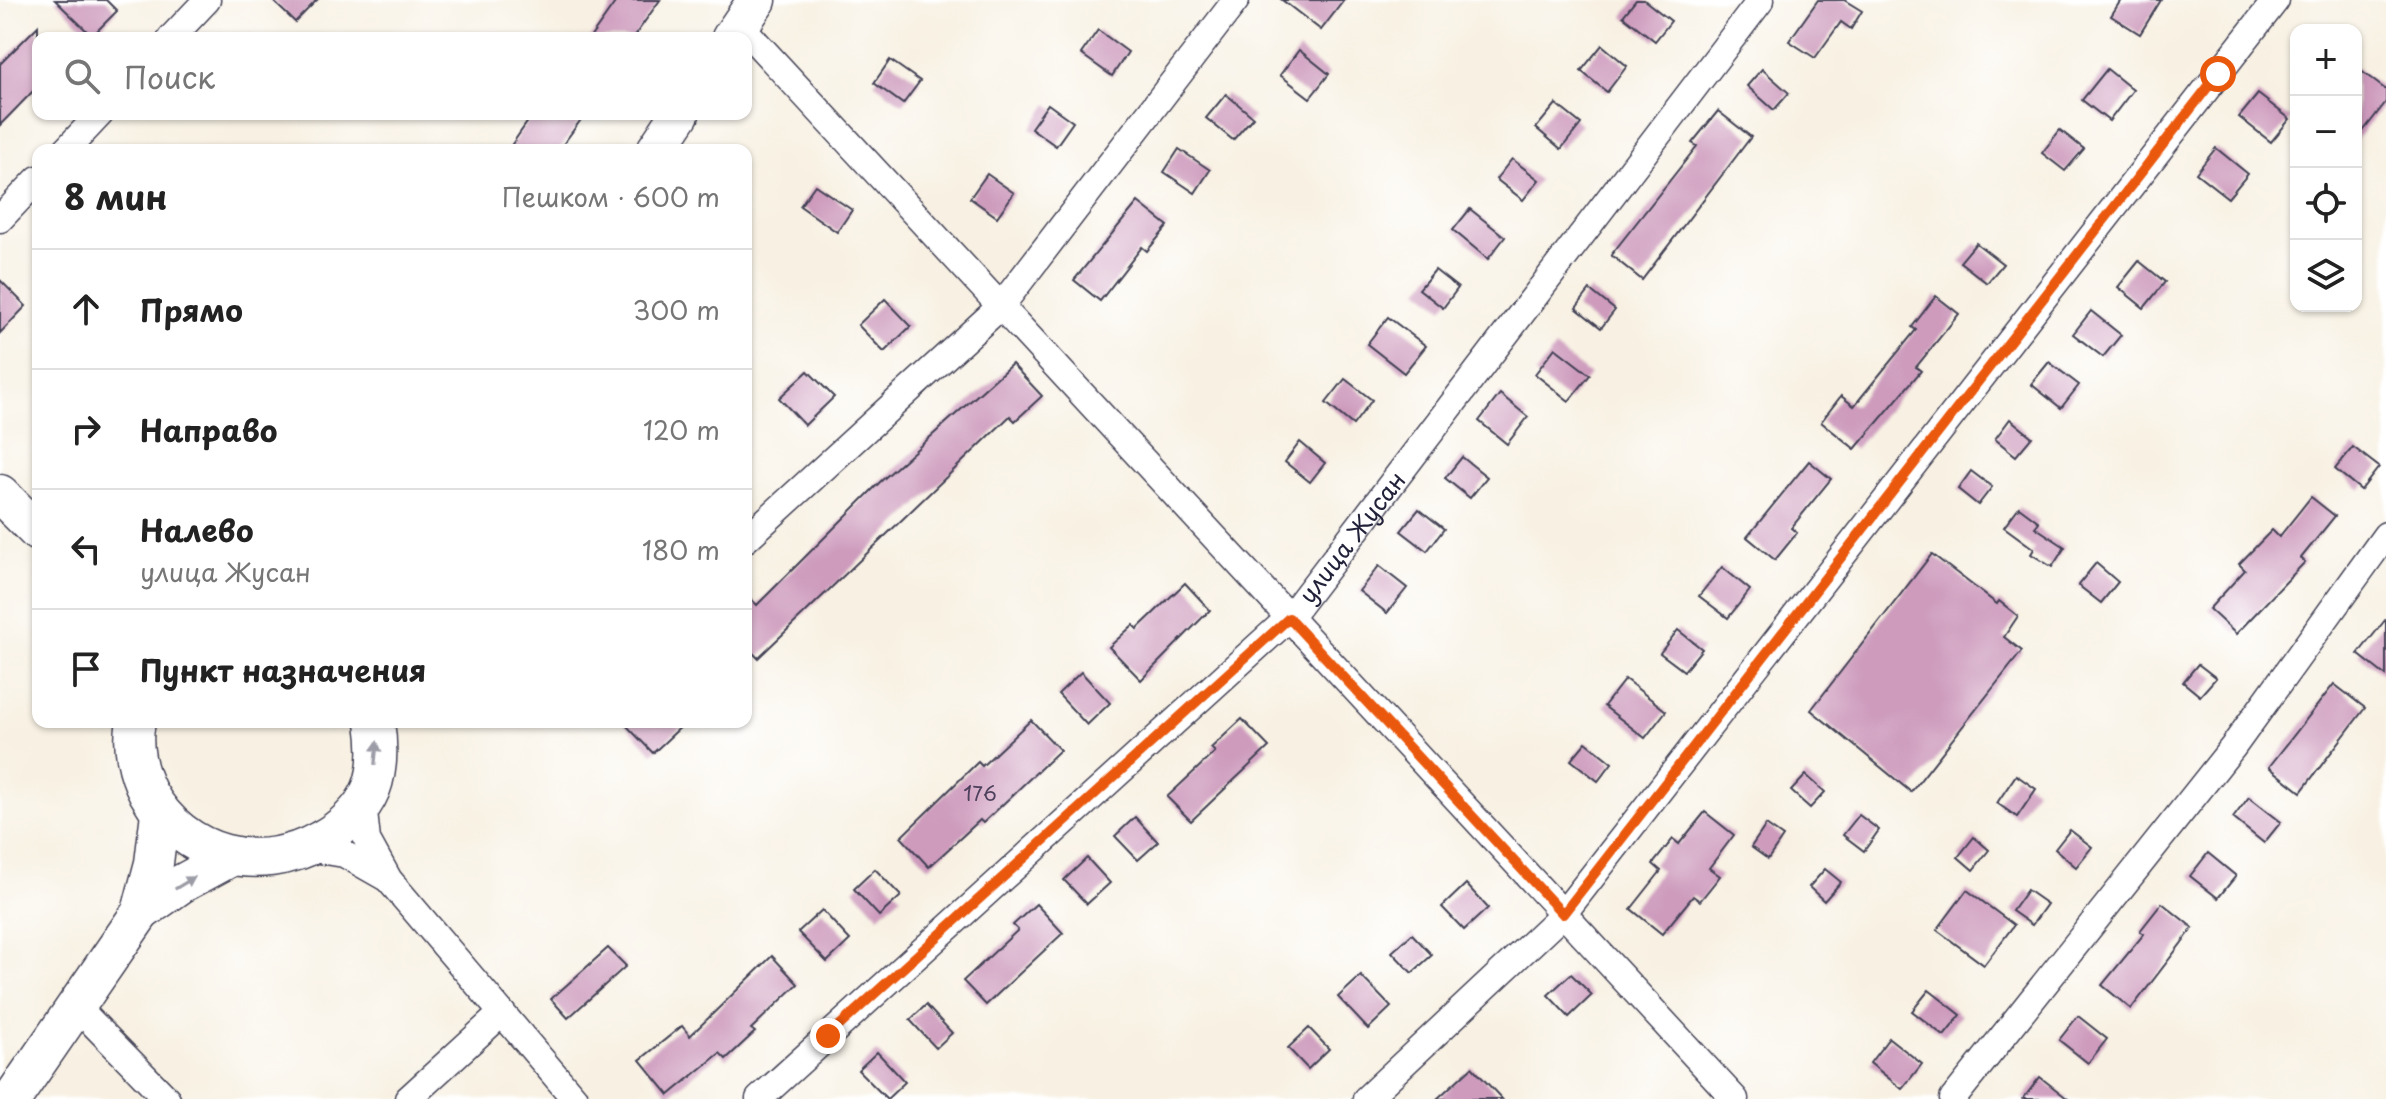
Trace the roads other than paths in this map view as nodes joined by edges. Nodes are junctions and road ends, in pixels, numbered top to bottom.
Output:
1 (207, 0) edge
2 (1236, 0) edge
3 (1761, 0) edge
4 (2276, 0) edge
5 (743, 21) edge
6 (177, 32) edge
7 (94, 120) edge
8 (676, 120) edge
9 (72, 144) edge
10 (660, 144) edge
11 (32, 185) edge
12 (0, 219) edge
13 (1001, 306) junction
14 (0, 494) edge
15 (32, 526) edge
16 (752, 534) edge
17 (2386, 535) edge
18 (1289, 618) junction
19 (134, 728) edge
20 (376, 728) edge
21 (363, 803) junction
22 (160, 813) junction
23 (307, 848) junction
24 (231, 857) junction
25 (389, 880) junction
26 (141, 912) junction
27 (1563, 914) junction
28 (76, 1006) junction
29 (502, 1013) junction
30 (12, 1099) edge
31 (167, 1099) edge
32 (408, 1099) edge
33 (575, 1099) edge
34 (759, 1099) edge
35 (1366, 1099) edge
36 (1735, 1099) edge
37 (1953, 1099) edge

1 - 6 street
2 - 13 street
3 - 18 street, улица Жусан
4 - 27 street
5 - 13 street
7 - 9 street
8 - 10 street
11 - 12 street
13 - 16 street
13 - 18 street
14 - 15 street
17 - 37 street
18 - 27 street
18 - 34 street, улица Жусан
19 - 22 street
21 -> 20 street
21 - 23 street
21 - 25 street
22 - 24 street
22 - 26 street
23 - 24 street
23 - 25 street
26 -> 24 street
25 - 29 street
26 - 28 street
27 - 35 street
27 - 36 street
28 - 30 street
28 - 31 street
29 - 32 street
29 - 33 street

